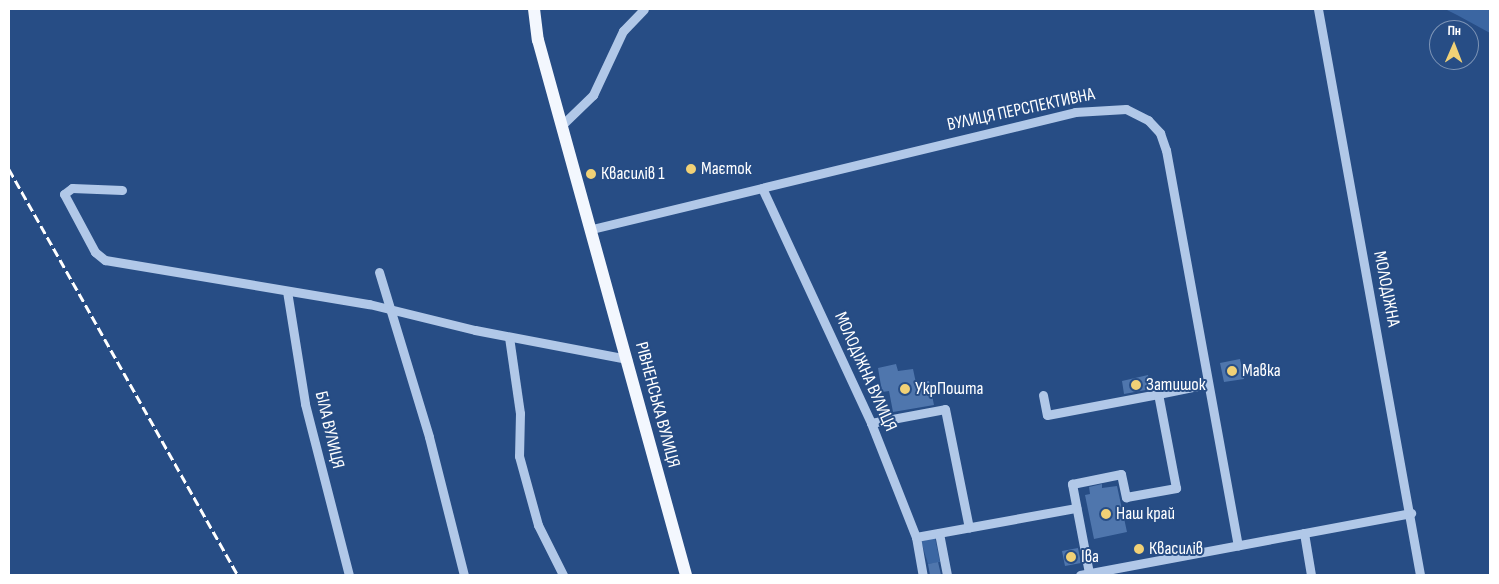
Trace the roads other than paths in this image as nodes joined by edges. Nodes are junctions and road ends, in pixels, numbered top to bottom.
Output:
1 (534, 9) edge
2 (644, 9) edge
3 (1318, 9) edge
4 (563, 124) junction
5 (762, 188) junction
6 (122, 190) dead end
7 (592, 229) junction
8 (379, 272) dead end
9 (287, 291) junction
10 (390, 309) junction
11 (508, 337) junction
12 (626, 359) junction
13 (1207, 384) junction
14 (1158, 394) junction
15 (1043, 395) dead end
16 (872, 423) junction
17 (1076, 508) junction
18 (1411, 513) junction
19 (969, 528) junction
20 (938, 533) junction
21 (1304, 533) junction
22 (916, 537) junction
23 (1238, 545) junction
24 (1085, 574) edge
25 (348, 575) edge
26 (464, 575) edge
27 (563, 575) edge
28 (686, 575) edge
29 (923, 575) edge
30 (947, 575) edge
31 (1311, 575) edge
32 (1420, 575) edge

1 - 4 main road, РІВНЕНСЬКА ВУЛИЦЯ
2 - 4 street
3 - 18 street, МОЛОДІЖНА
4 - 7 main road, РІВНЕНСЬКА ВУЛИЦЯ
5 - 7 street, ВУЛИЦЯ ПЕРСПЕКТИВНА
5 - 13 street, ВУЛИЦЯ ПЕРСПЕКТИВНА
5 - 16 street, МОЛОДІЖНА ВУЛИЦЯ
6 - 9 street
7 - 12 main road, РІВНЕНСЬКА ВУЛИЦЯ
8 - 10 street
9 - 10 street
9 - 25 street, БІЛА ВУЛИЦЯ
10 - 11 street
10 - 26 street
11 - 12 street
11 - 27 street
12 - 28 main road, РІВНЕНСЬКА ВУЛИЦЯ
13 - 14 street
13 - 23 street, ВУЛИЦЯ ПЕРСПЕКТИВНА
14 - 15 street
14 - 17 street
16 - 19 street
16 - 22 street, МОЛОДІЖНА ВУЛИЦЯ
17 - 19 street
17 - 24 street
18 - 21 street
18 - 32 street, МОЛОДІЖНА
19 - 20 street
20 - 22 street
20 - 30 street
21 - 23 street
21 - 31 street
22 - 29 street, МОЛОДІЖНА ВУЛИЦЯ
23 - 24 street

